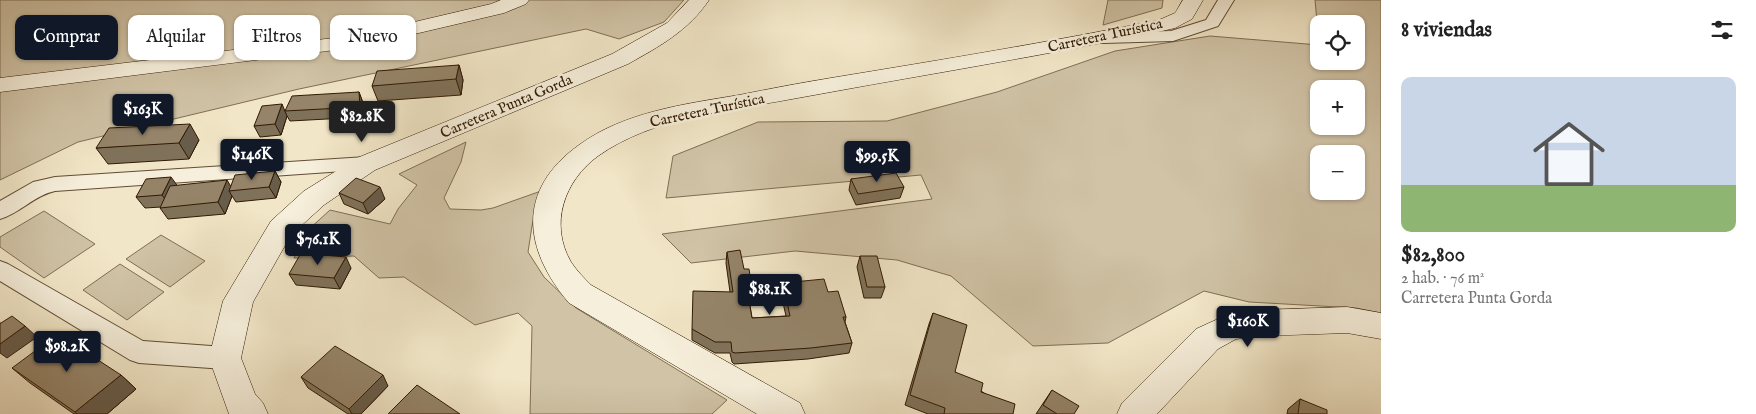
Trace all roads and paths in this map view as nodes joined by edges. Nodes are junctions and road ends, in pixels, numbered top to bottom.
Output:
1 (519, 0) edge
2 (700, 0) edge
3 (1193, 0) edge
4 (1226, 0) edge
5 (1097, 38) junction
6 (0, 85) edge
7 (366, 164) junction
8 (0, 211) edge
9 (0, 270) edge
10 (1381, 326) edge
11 (225, 358) junction
12 (251, 414) edge
13 (788, 414) edge
14 (1134, 414) edge

1 - 6 main road
2 - 7 main road, Carretera Punta Gorda
3 - 5 main road, Carretera Turística
4 - 5 street
5 - 13 main road, Carretera Turística
7 - 8 street
7 - 11 main road, Carretera Punta Gorda
9 - 11 street
10 - 14 main road
11 - 12 main road

